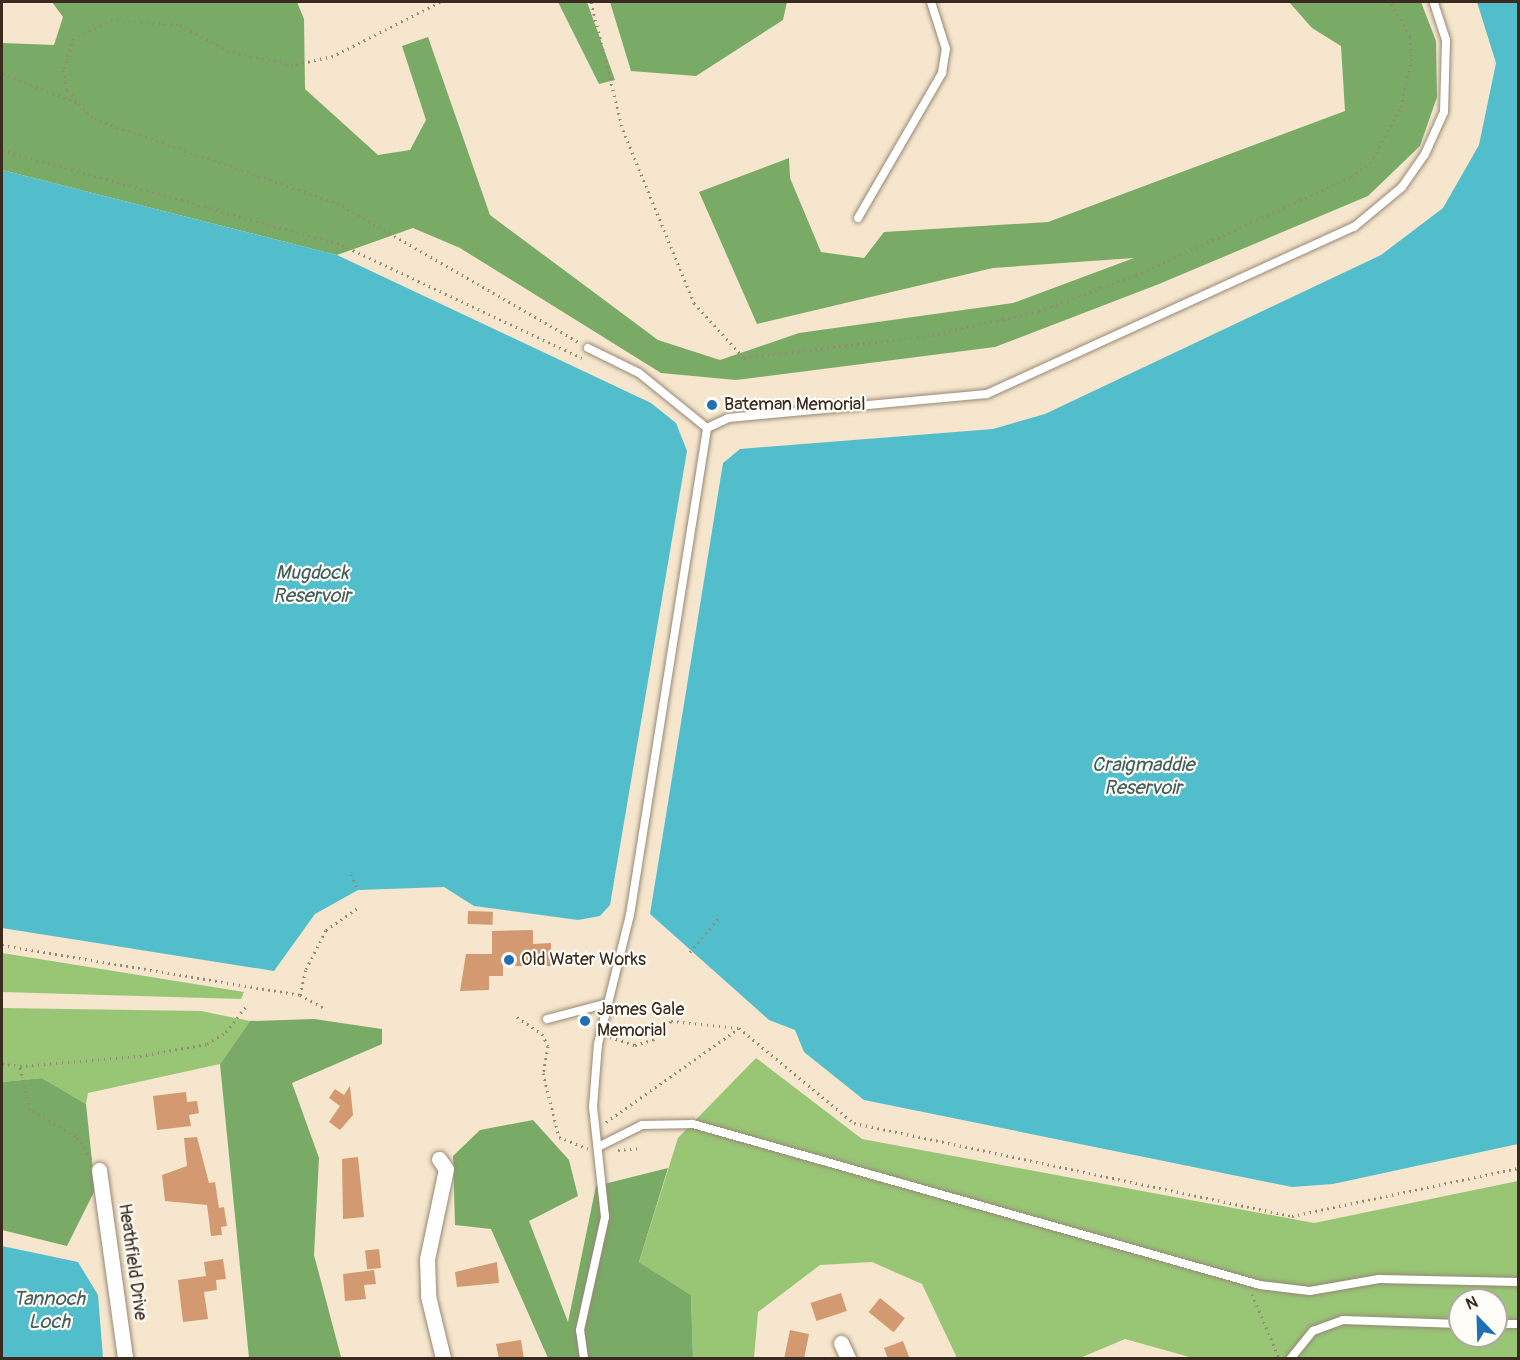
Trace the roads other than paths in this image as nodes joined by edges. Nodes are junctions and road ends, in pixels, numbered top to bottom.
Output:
1 (931, 2) edge
2 (1434, 2) edge
3 (858, 218) dead end
4 (588, 348) road end
5 (707, 428) junction
6 (604, 1004) junction
7 (547, 1019) dead end
8 (598, 1148) junction
9 (440, 1159) dead end
10 (99, 1170) road end
11 (1518, 1282) edge
12 (1448, 1324) edge
13 (841, 1343) dead end
14 (125, 1359) edge
15 (443, 1359) edge
16 (584, 1359) edge
17 (848, 1359) edge
18 (1291, 1359) edge

1 - 3 lane
2 - 5 lane
4 - 5 lane
5 - 6 lane
6 - 7 lane
6 - 8 lane
8 - 11 lane
8 - 16 lane
9 - 15 street
10 - 14 street, Heathfield Drive
12 - 18 lane
13 - 17 street

